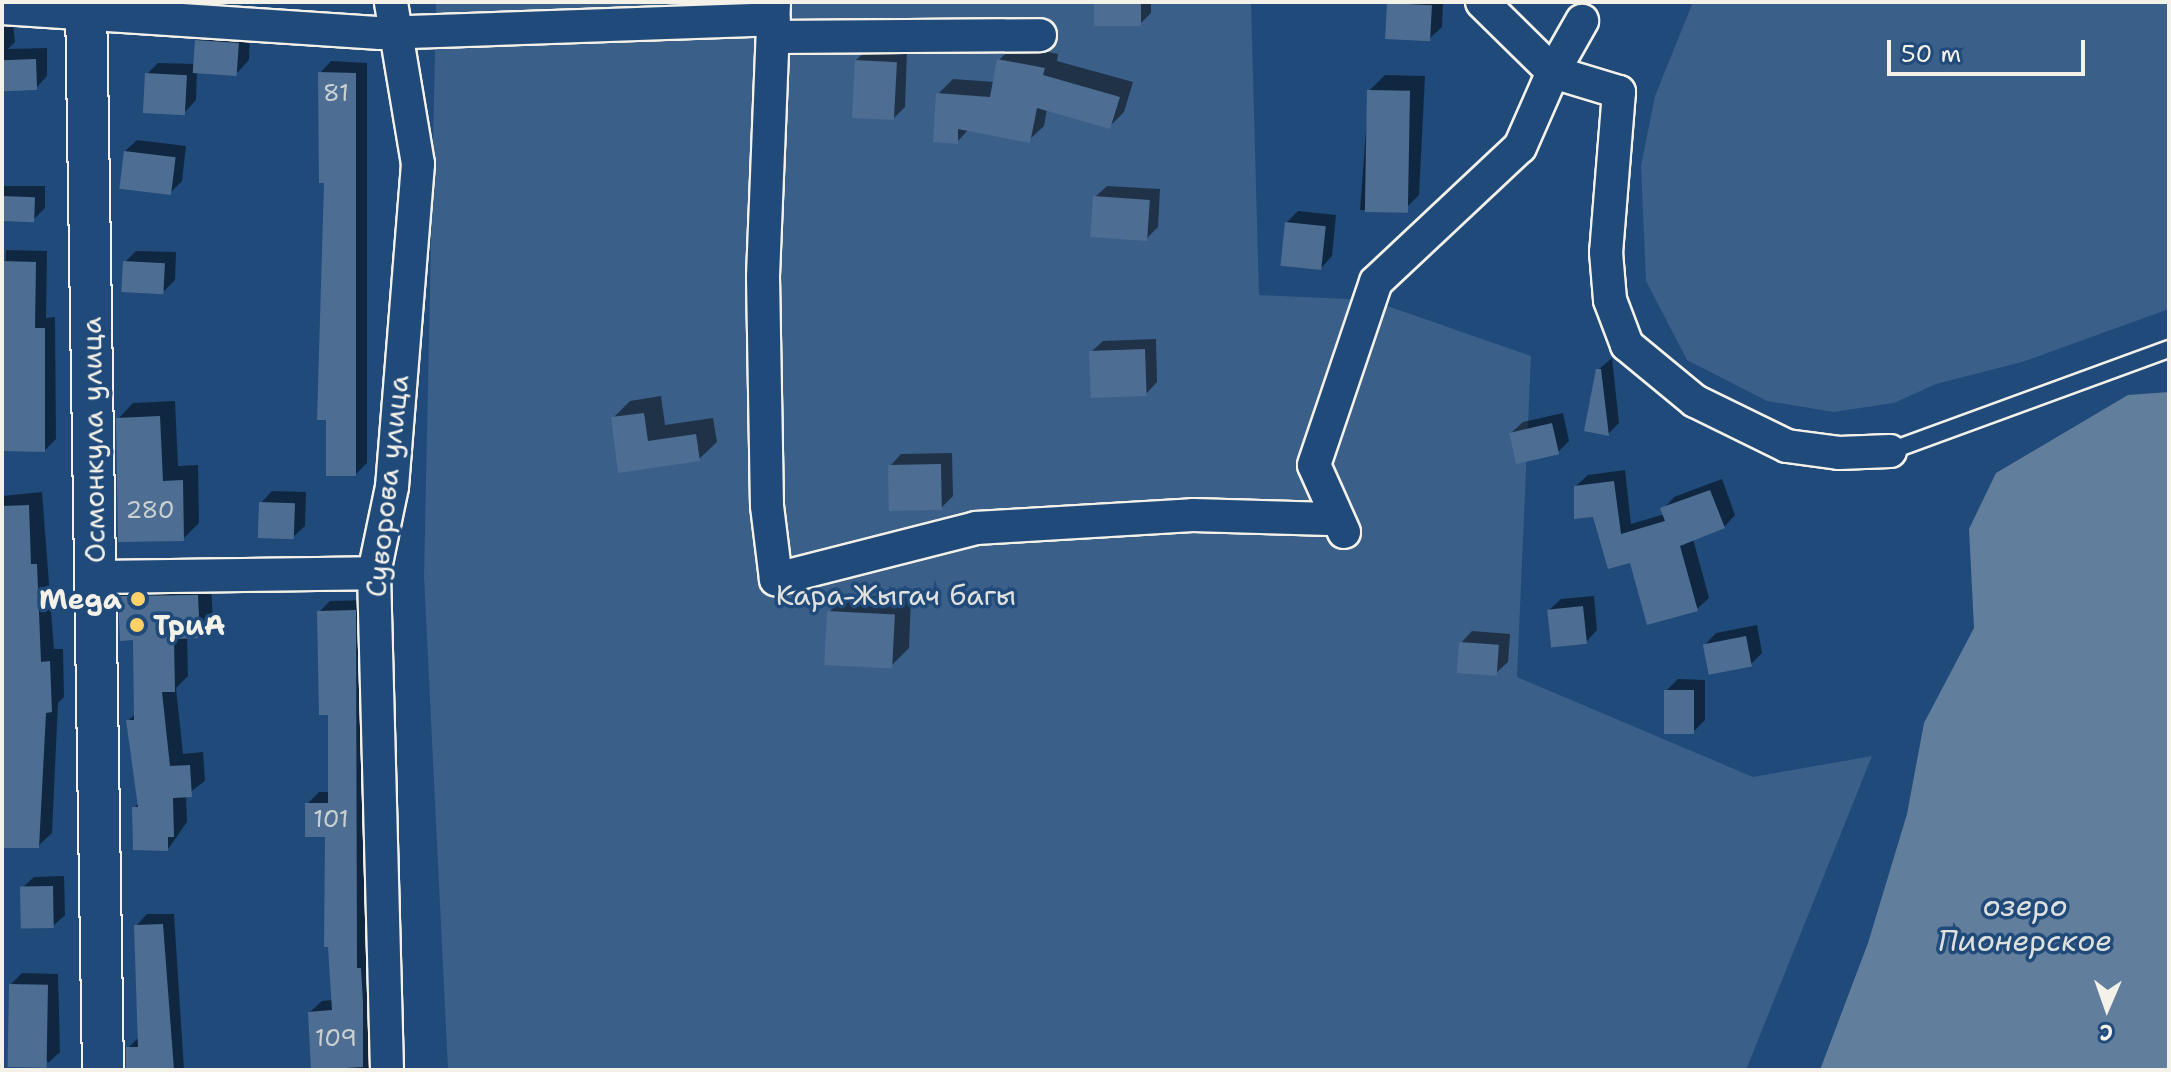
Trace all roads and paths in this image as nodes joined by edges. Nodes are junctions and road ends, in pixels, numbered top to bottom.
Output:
1 (1482, 2) edge
2 (86, 6) edge
3 (2, 8) edge
4 (393, 17) edge
5 (774, 20) edge
6 (1582, 21) dead end
7 (1040, 35) dead end
8 (1553, 72) junction
9 (2169, 349) edge
10 (1890, 451) joint
11 (374, 573) junction
12 (95, 577) junction
13 (103, 1070) edge
14 (387, 1070) edge

1 - 8 street
2 - 3 street
2 - 4 street
2 - 12 street, Осмонкула улица
4 - 5 street
4 - 11 street, Суворова улица
5 - 7 street
5 - 8 street
6 - 8 street
8 - 10 street
9 - 10 lane
11 - 12 street
11 - 14 street, Суворова улица
12 - 13 street, Осмонкула улица

